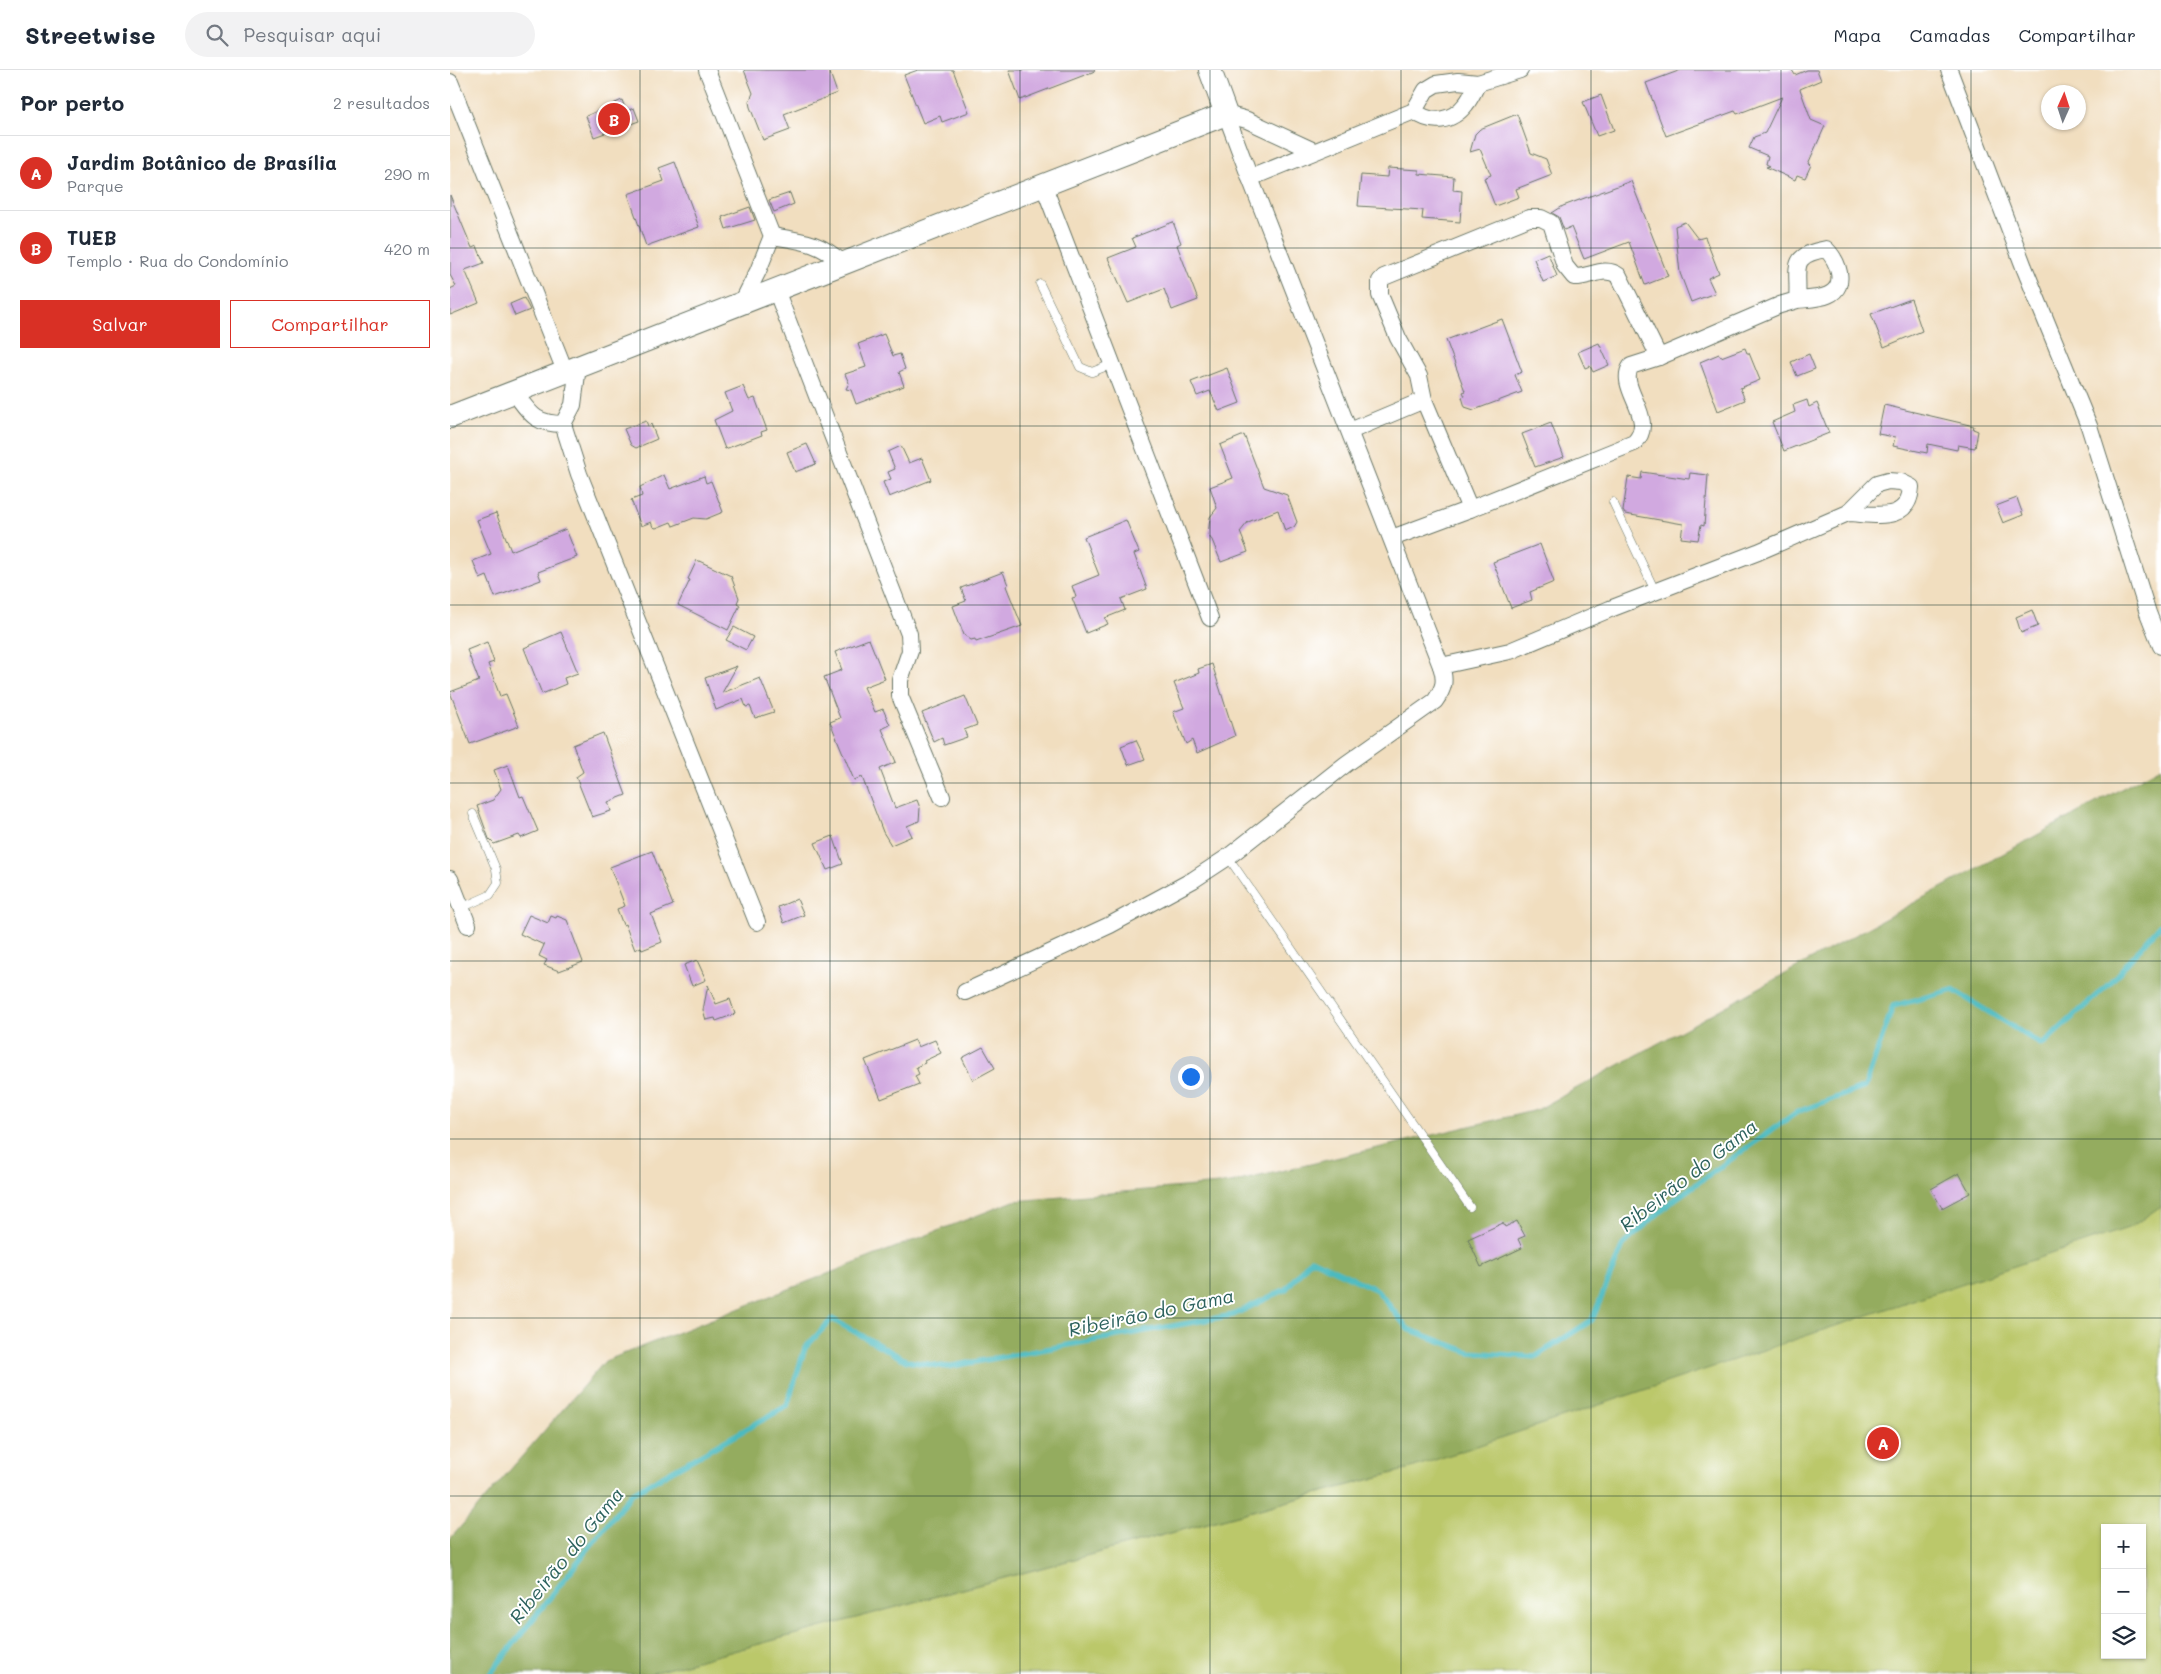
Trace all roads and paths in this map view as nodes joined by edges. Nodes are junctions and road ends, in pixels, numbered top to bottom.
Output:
1 (707, 70) edge
2 (1210, 70) edge
3 (1520, 70) edge
4 (1949, 70) edge
5 (450, 82) edge
6 (1478, 83) junction
7 (1414, 112) junction
8 (1226, 114) junction
9 (1314, 151) junction
10 (1250, 178) junction
11 (1043, 184) junction
12 (772, 236) junction
13 (844, 264) junction
14 (1040, 284) dead end
15 (776, 290) junction
16 (1797, 300) dead end
17 (742, 303) junction
18 (1658, 357) junction
19 (1112, 364) junction
20 (572, 369) junction
21 (514, 392) junction
22 (1424, 400) junction
23 (450, 417) edge
24 (563, 424) junction
25 (1350, 431) junction
26 (1612, 502) dead end
27 (1470, 509) junction
28 (1848, 513) dead end
29 (1392, 538) junction
30 (1655, 592) junction
31 (1210, 618) dead end
32 (2161, 646) edge
33 (1441, 666) junction
34 (942, 797) dead end
35 (473, 814) dead end
36 (1228, 858) junction
37 (450, 879) edge
38 (461, 908) junction
39 (756, 922) dead end
40 (468, 925) dead end
41 (965, 992) dead end
42 (1470, 1207) dead end

1 - 12 street
2 - 8 street
3 - 6 street
4 - 32 street
5 - 20 street
6 - 7 street
6 - 7 street
7 - 9 street
8 - 9 street
8 - 10 street
8 - 11 street
9 - 10 street
10 - 25 street
11 - 13 street
11 - 19 street
12 - 13 street
12 - 17 street
13 - 15 street
14 - 19 lane
15 - 17 street
15 - 34 street
16 - 18 street
17 - 20 street
18 - 22 street
18 - 27 street
19 - 31 street
20 - 21 street
20 - 24 street
21 - 23 street
21 - 24 street
22 - 25 street
22 - 27 street
24 - 39 street
25 - 29 street
26 - 30 lane
27 - 29 street
28 - 30 street
29 - 33 street
30 - 33 street
33 - 36 street
35 - 38 lane
36 - 41 street
36 - 42 lane
37 - 38 street
38 - 40 street

